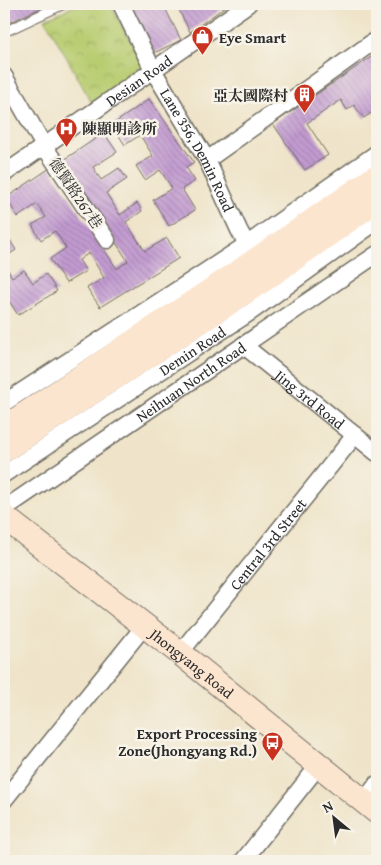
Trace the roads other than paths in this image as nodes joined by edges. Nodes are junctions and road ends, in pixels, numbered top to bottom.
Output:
1 (64, 4) edge
2 (121, 4) edge
3 (248, 4) edge
4 (4, 32) edge
5 (377, 38) edge
6 (153, 70) junction
7 (5, 80) edge
8 (44, 146) junction
9 (377, 153) edge
10 (207, 160) junction
11 (4, 174) edge
12 (377, 176) edge
13 (377, 200) edge
14 (377, 221) edge
15 (107, 240) dead end
16 (377, 254) edge
17 (262, 268) junction
18 (292, 311) junction
19 (243, 345) junction
20 (4, 403) edge
21 (4, 428) edge
22 (355, 435) junction
23 (4, 450) edge
24 (377, 453) edge
25 (4, 474) edge
26 (4, 509) edge
27 (4, 517) edge
28 (145, 625) junction
29 (180, 653) junction
30 (319, 765) junction
31 (373, 799) edge
32 (4, 800) edge
33 (243, 861) edge

1 - 4 lane
2 - 6 street, Lane 356, Demin Road
3 - 6 street, Desian Road
5 - 10 street
6 - 8 street, Desian Road
6 - 10 street, Lane 356, Demin Road
7 - 8 street, 德賢路267巷
8 - 11 street, Desian Road
8 - 15 street, 德賢路267巷
9 - 17 street, Demin Road
10 - 17 street, Lane 356, Demin Road
12 - 17 street, Demin Road
13 - 17 street, Demin Road
14 - 17 street, Demin Road
16 - 18 street, Neihuan North Road
17 - 18 street, Lane 356, Demin Road
17 - 20 street, Demin Road
17 - 21 street, Demin Road
17 - 23 street, Demin Road
17 - 25 street, Demin Road
18 - 19 street, Neihuan North Road
19 - 22 street, Jing 3rd Road
19 - 26 street, Neihuan North Road
22 - 24 street, Jing 3rd Road
22 - 29 street, Central 3rd Street
27 - 28 street, Jhongyang Road
28 - 29 street, Jhongyang Road
28 - 32 street
29 - 30 street, Jhongyang Road
30 - 31 street, Jhongyang Road
30 - 33 street

